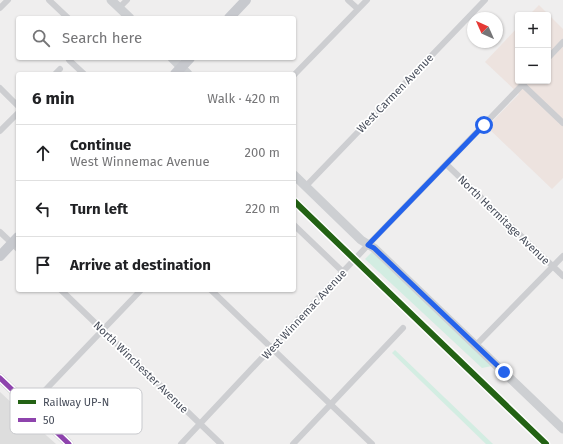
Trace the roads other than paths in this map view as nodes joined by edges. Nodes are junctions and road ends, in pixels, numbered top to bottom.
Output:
1 (8, 0) edge
2 (49, 0) edge
3 (111, 0) edge
4 (127, 0) edge
5 (246, 0) edge
6 (348, 0) edge
7 (367, 0) edge
8 (485, 0) edge
9 (0, 8) edge
10 (119, 8) junction
11 (358, 10) junction
12 (66, 16) edge
13 (128, 16) edge
14 (231, 16) edge
15 (563, 42) edge
16 (551, 55) edge
17 (71, 60) edge
18 (173, 60) edge
19 (189, 60) edge
20 (60, 69) dead end
21 (57, 72) edge
22 (82, 72) edge
23 (182, 72) edge
24 (296, 73) edge
25 (523, 84) edge
26 (525, 84) edge
27 (0, 88) edge
28 (16, 104) edge
29 (16, 115) edge
30 (563, 123) edge
31 (0, 131) edge
32 (446, 164) junction
33 (296, 177) edge
34 (306, 186) junction
35 (296, 227) edge
36 (0, 232) edge
37 (16, 243) edge
38 (368, 245) junction
39 (0, 256) edge
40 (563, 256) edge
41 (553, 266) junction
42 (343, 272) junction
43 (563, 276) edge
44 (63, 292) edge
45 (139, 292) edge
46 (213, 292) edge
47 (403, 328) dead end
48 (102, 330) junction
49 (476, 345) junction
50 (272, 348) junction
51 (0, 378) edge
52 (11, 388) edge
53 (47, 388) edge
54 (330, 404) junction
55 (200, 424) junction
56 (563, 429) edge
57 (59, 434) edge
58 (69, 444) edge
59 (182, 444) edge
60 (221, 444) edge
61 (293, 444) edge
62 (372, 444) edge

1 - 9 street
2 - 12 street
3 - 10 street
4 - 10 street
5 - 14 main road
6 - 11 street
7 - 11 street
8 - 34 street, West Carmen Avenue
10 - 13 street
11 - 24 street
15 - 16 street
17 - 22 street
18 - 23 street
19 - 23 main road
20 - 21 street
25 - 32 street, West Winnemac Avenue
26 - 30 street
27 - 28 street
29 - 31 street
32 - 38 street, West Winnemac Avenue
32 - 41 street, North Hermitage Avenue
33 - 34 street
34 - 38 street
35 - 42 street
36 - 37 street
37 - 39 main road
38 - 42 street, West Winnemac Avenue
38 - 49 street
40 - 41 street
41 - 43 street, North Hermitage Avenue
41 - 49 street
42 - 50 street, West Winnemac Avenue
44 - 48 street, North Winchester Avenue
45 - 48 street
46 - 50 street
47 - 54 street
48 - 53 street
48 - 55 street, North Winchester Avenue
49 - 56 street
50 - 54 street
50 - 55 street, West Winnemac Avenue
51 - 52 street
54 - 61 street
54 - 62 street
55 - 59 street, West Winnemac Avenue
55 - 60 street, North Winchester Avenue
57 - 58 street

